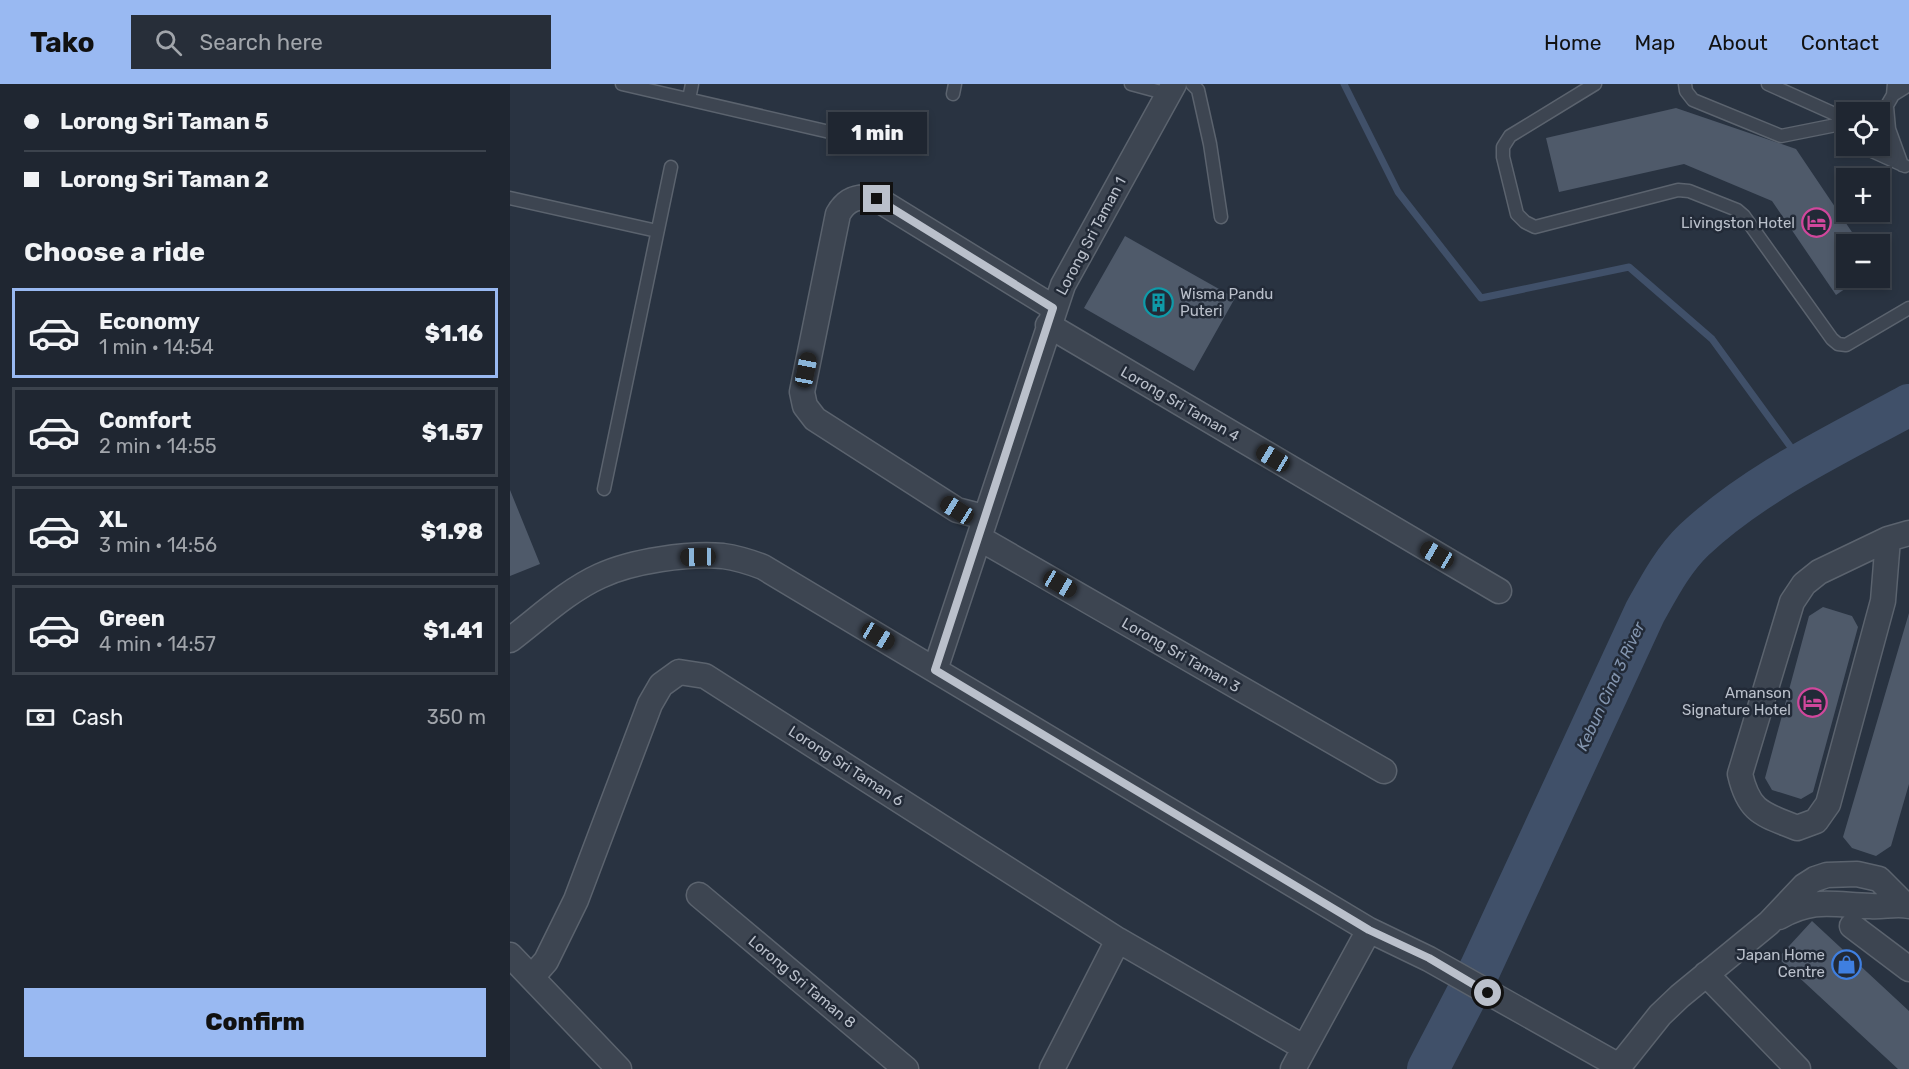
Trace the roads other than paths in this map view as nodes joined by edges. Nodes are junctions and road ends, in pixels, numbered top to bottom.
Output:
1 (622, 84) edge
2 (692, 84) edge
3 (1131, 84) edge
4 (1192, 84) edge
5 (1595, 84) edge
6 (1686, 84) edge
7 (1768, 84) edge
8 (1909, 85) edge
9 (1171, 89) edge
10 (1893, 90) edge
11 (689, 99) junction
12 (1836, 116) edge
13 (1836, 123) edge
14 (1890, 131) edge
15 (834, 133) dead end
16 (1883, 156) edge
17 (1906, 166) edge
18 (671, 167) dead end
19 (510, 198) edge
20 (1221, 217) dead end
21 (657, 231) junction
22 (1909, 308) edge
23 (1051, 316) junction
24 (604, 489) dead end
25 (982, 527) junction
26 (1898, 536) edge
27 (1499, 591) dead end
28 (520, 623) edge
29 (510, 640) edge
30 (935, 670) junction
31 (1384, 771) dead end
32 (699, 895) dead end
33 (1908, 900) edge
34 (1852, 926) dead end
35 (1369, 930) junction
36 (1118, 940) junction
37 (510, 955) edge
38 (1909, 969) edge
39 (1706, 974) junction
40 (532, 977) junction
41 (1303, 1047) junction
42 (1618, 1067) edge
43 (620, 1069) edge
44 (906, 1069) edge
45 (1052, 1069) edge
46 (1293, 1069) edge
47 (1798, 1069) edge

1 - 11 lane
2 - 11 lane
3 - 9 lane
4 - 20 lane
5 - 22 lane
6 - 13 lane
7 - 12 lane
8 - 10 lane
9 - 23 street, Lorong Sri Taman 1
11 - 15 lane
14 - 17 lane
16 - 17 lane
18 - 21 lane
19 - 21 lane
21 - 24 lane
23 - 25 street, Lorong Sri Taman 1
23 - 25 street, Lorong Sri Taman 4
23 - 27 street, Lorong Sri Taman 4
25 - 30 street, Lorong Sri Taman 1
25 - 31 street, Lorong Sri Taman 3
26 - 26 street
28 - 29 street
28 - 30 street
30 - 35 street
32 - 44 street, Lorong Sri Taman 8
33 - 39 street
34 - 38 street
35 - 41 street
35 - 42 street
36 - 40 street, Lorong Sri Taman 6
36 - 41 street, Lorong Sri Taman 6
36 - 45 street
37 - 40 street
39 - 42 street
39 - 47 street
40 - 43 street
41 - 46 street

